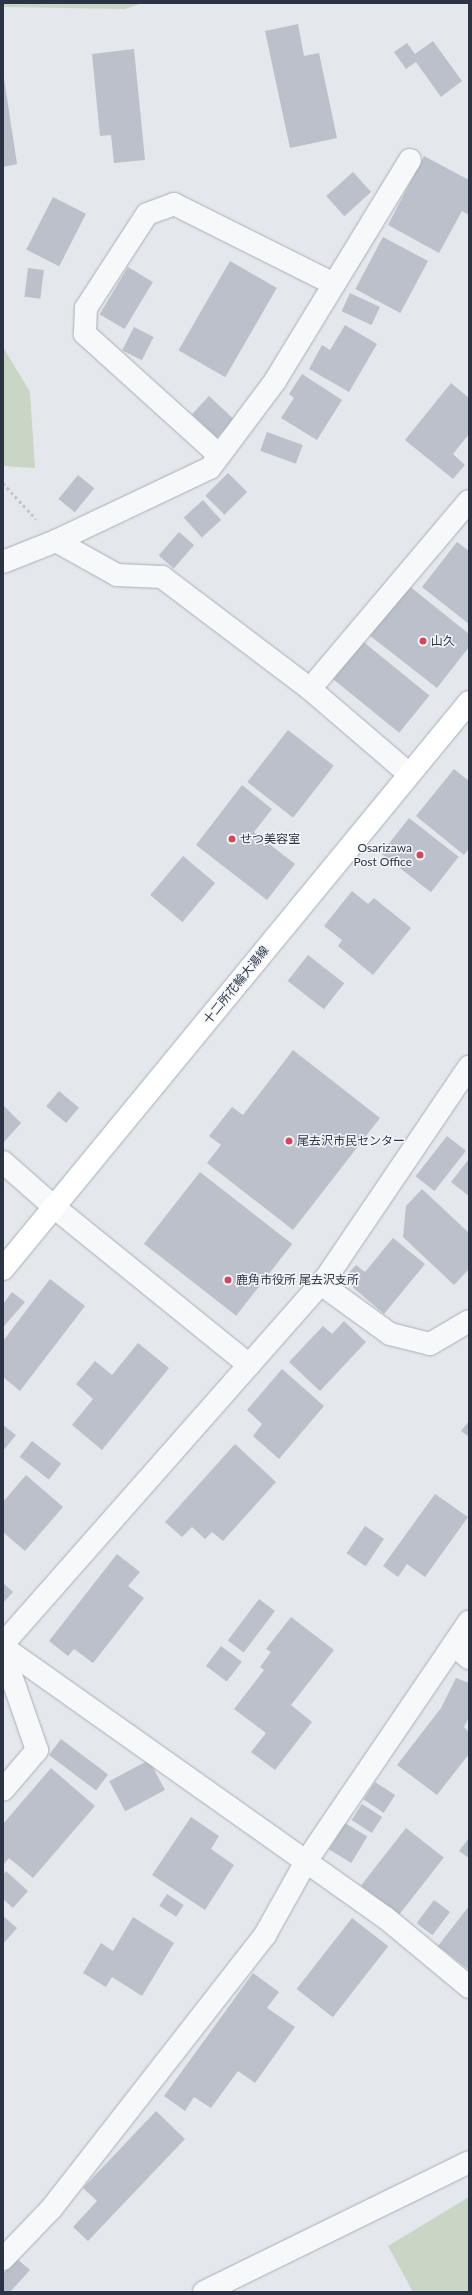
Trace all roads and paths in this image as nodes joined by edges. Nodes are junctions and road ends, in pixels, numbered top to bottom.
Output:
1 (410, 160) dead end
2 (334, 284) junction
3 (219, 455) junction
4 (3, 483) edge
5 (469, 501) edge
6 (56, 541) junction
7 (3, 562) edge
8 (310, 690) junction
9 (469, 702) edge
10 (409, 774) junction
11 (469, 1067) edge
12 (3, 1162) edge
13 (54, 1207) junction
14 (3, 1269) edge
15 (321, 1284) junction
16 (469, 1321) edge
17 (249, 1365) junction
18 (469, 1622) edge
19 (3, 1644) edge
20 (3, 1647) edge
21 (3, 1652) edge
22 (461, 1652) edge
23 (3, 1790) edge
24 (307, 1860) junction
25 (469, 1987) edge
26 (469, 2162) edge
27 (3, 2259) edge
28 (204, 2292) edge

1 - 2 street
2 - 3 street
2 - 3 street
3 - 6 street
4 - 6 path
5 - 8 street
6 - 7 street
6 - 8 street
8 - 10 street
9 - 10 main road, 十二所花輪大湯線
10 - 13 main road, 十二所花輪大湯線
11 - 15 street
12 - 13 street
13 - 14 main road, 十二所花輪大湯線
13 - 17 street
15 - 16 street
15 - 17 street
17 - 19 street
18 - 22 street
20 - 24 street
21 - 23 street
22 - 24 street
24 - 25 street
24 - 27 street
26 - 28 street

